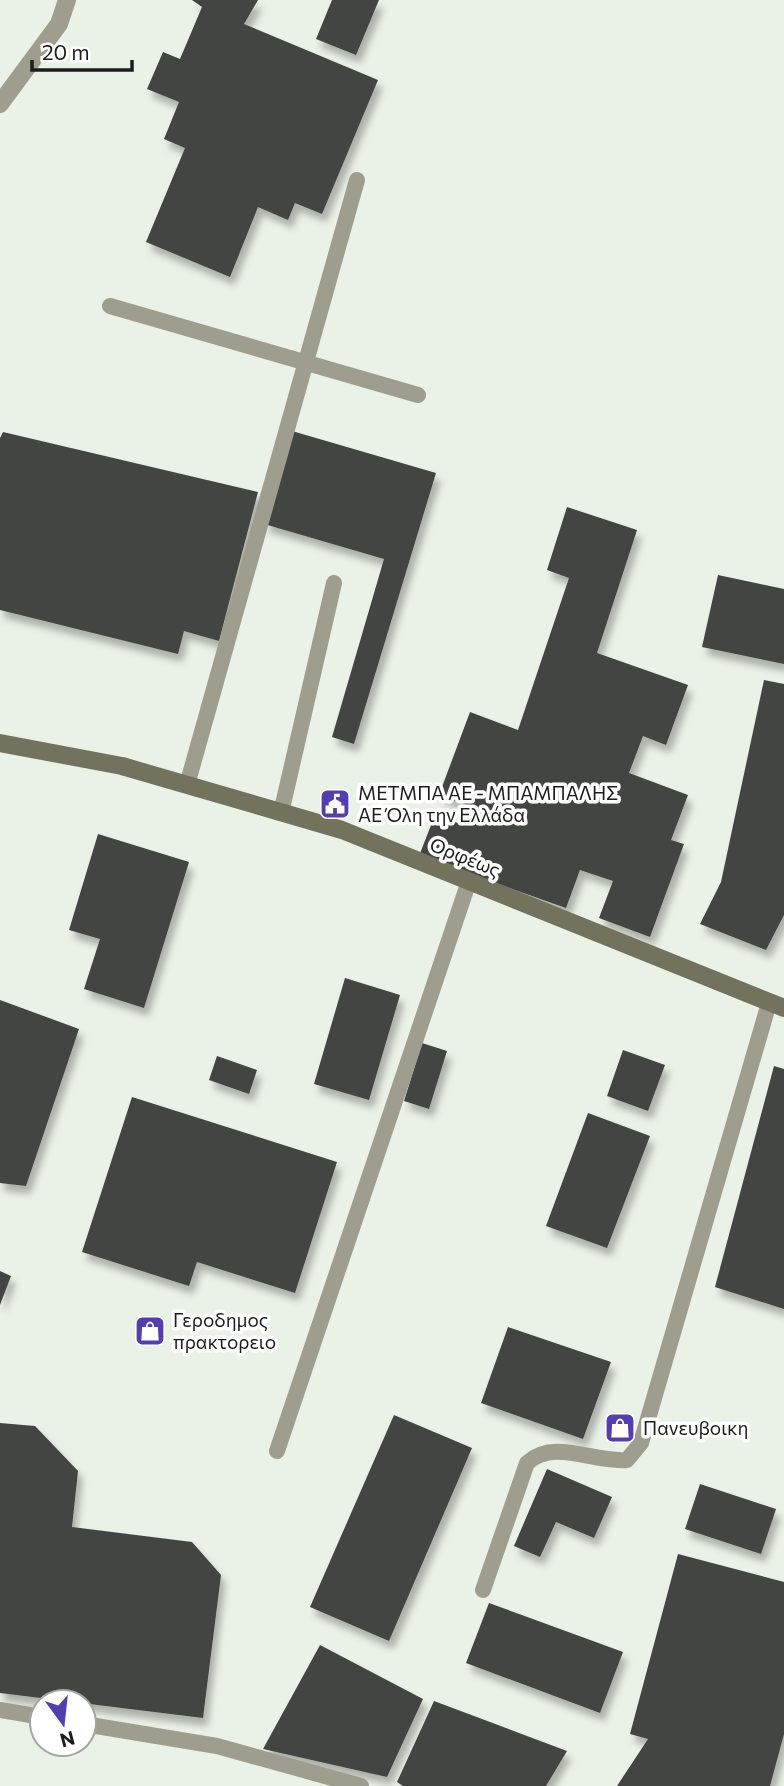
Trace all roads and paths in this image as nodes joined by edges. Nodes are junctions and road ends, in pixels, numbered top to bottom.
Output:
1 (67, 0) edge
2 (0, 104) edge
3 (357, 180) dead end
4 (110, 306) dead end
5 (306, 363) junction
6 (418, 396) dead end
7 (334, 583) dead end
8 (0, 743) edge
9 (187, 785) junction
10 (281, 813) junction
11 (469, 881) junction
12 (776, 1005) edge
13 (277, 1451) dead end
14 (483, 1590) dead end
15 (0, 1710) edge
16 (28, 1715) edge
17 (98, 1726) edge
18 (361, 1786) edge

1 - 2 street
3 - 5 lane
4 - 5 lane
5 - 6 lane
5 - 9 lane
7 - 10 lane
8 - 9 street, Ορφέως
9 - 10 street, Ορφέως
10 - 11 street, Ορφέως
11 - 12 street, Ορφέως
11 - 13 lane
12 - 14 lane
15 - 16 lane
17 - 18 lane

